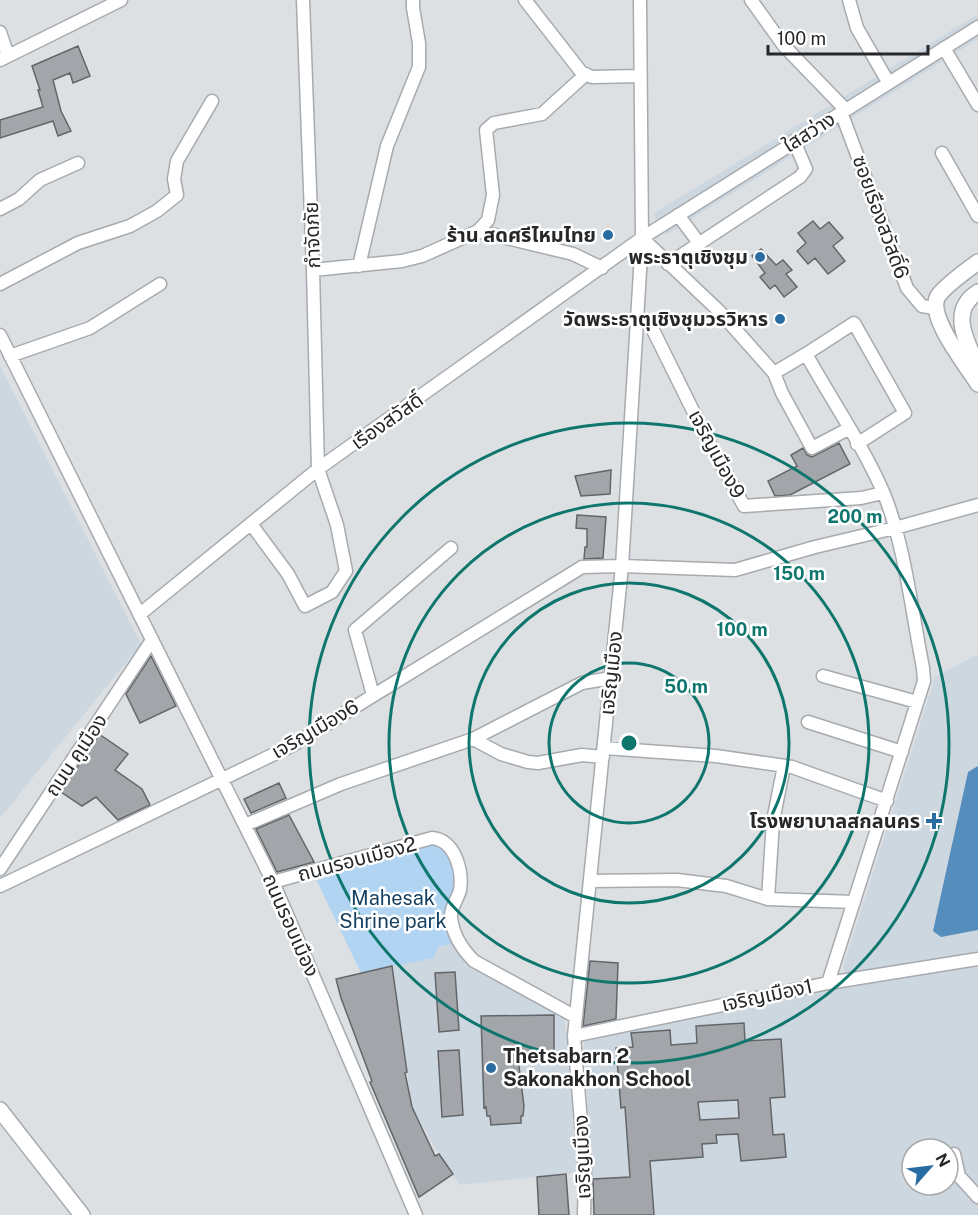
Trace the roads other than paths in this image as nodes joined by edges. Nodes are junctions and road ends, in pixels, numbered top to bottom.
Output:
1 (121, 0) edge
2 (303, 0) edge
3 (413, 0) edge
4 (525, 0) edge
5 (640, 0) edge
6 (752, 0) edge
7 (849, 0) edge
8 (978, 27) edge
9 (0, 32) edge
10 (944, 48) junction
11 (4, 58) edge
12 (586, 74) junction
13 (640, 76) junction
14 (888, 82) junction
15 (212, 101) dead end
16 (978, 105) edge
17 (843, 110) junction
18 (794, 141) junction
19 (942, 153) dead end
20 (78, 163) dead end
21 (0, 209) edge
22 (678, 215) junction
23 (978, 216) edge
24 (478, 231) junction
25 (642, 238) junction
26 (699, 243) junction
27 (978, 262) edge
28 (668, 264) junction
29 (360, 266) junction
30 (602, 268) junction
31 (314, 270) junction
32 (0, 284) edge
33 (160, 284) dead end
34 (978, 292) edge
35 (935, 308) junction
36 (637, 316) junction
37 (0, 335) edge
38 (806, 354) junction
39 (10, 356) junction
40 (978, 367) edge
41 (774, 373) junction
42 (978, 384) edge
43 (848, 429) junction
44 (857, 444) junction
45 (318, 469) junction
46 (883, 493) junction
47 (978, 506) edge
48 (251, 524) junction
49 (896, 528) junction
50 (451, 548) dead end
51 (622, 566) junction
52 (140, 614) junction
53 (152, 640) junction
54 (823, 676) dead end
55 (611, 678) junction
56 (373, 695) junction
57 (917, 702) junction
58 (808, 722) dead end
59 (473, 739) junction
60 (603, 752) junction
61 (902, 752) junction
62 (784, 766) junction
63 (221, 779) junction
64 (886, 801) junction
65 (245, 825) junction
66 (0, 869) edge
67 (590, 880) junction
68 (273, 882) junction
69 (0, 886) edge
70 (768, 899) junction
71 (854, 902) junction
72 (978, 959) edge
73 (828, 983) junction
74 (576, 1017) junction
75 (574, 1036) junction
76 (0, 1110) edge
77 (960, 1177) edge
78 (978, 1197) edge
79 (82, 1215) edge
80 (416, 1215) edge
81 (584, 1215) edge

1 - 11 street
2 - 31 street, กำจัดภัย
3 - 29 street
4 - 12 street
5 - 13 street, เจริญเมือง
6 - 17 street
7 - 14 street
8 - 10 street, ใสสว่าง
9 - 11 street
10 - 14 street, ใสสว่าง
10 - 16 street
12 - 13 street
12 - 24 street
13 - 25 street, เจริญเมือง
14 - 17 street, ใสสว่าง
15 - 32 street
17 - 18 street, ใสสว่าง
17 - 35 street, ซอยเรืองสวัสดิ์6
18 - 22 street, ใสสว่าง
18 - 26 street
19 - 23 street
20 - 21 street
22 - 25 street, ใสสว่าง
22 - 26 street
24 - 29 street
24 - 30 street
25 - 28 street
25 - 30 street, เรืองสวัสดิ์
25 - 36 street, เจริญเมือง
26 - 28 street
27 - 35 main road
28 - 41 street
29 - 31 street
30 - 45 street, เรืองสวัสดิ์
31 - 45 street, กำจัดภัย
33 - 39 street
34 - 40 main road
35 - 42 main road
36 - 46 street, เจริญเมือง9
36 - 51 street, เจริญเมือง
37 - 39 street, ถนนรอบเมือง
38 - 41 street
38 - 43 street, เจริญเมือง1
38 - 44 street
39 - 52 street, ถนนรอบเมือง
41 - 43 street
43 - 44 street, เจริญเมือง1
44 - 46 street, เจริญเมือง1
45 - 48 street, เรืองสวัสดิ์
45 - 48 street, กำจัดภัย
46 - 49 street, เจริญเมือง1
47 - 49 street, เจริญเมือง6
48 - 52 street, เรืองสวัสดิ์
49 - 51 street, เจริญเมือง6
49 - 57 street, เจริญเมือง1
50 - 56 street
51 - 55 street, เจริญเมือง
51 - 56 street, เจริญเมือง6
52 - 53 street, ถนนรอบเมือง
53 - 63 street, ถนนรอบเมือง
53 - 66 street, ถนน คูเมือง
54 - 57 street
55 - 59 street
55 - 60 street, เจริญเมือง
56 - 63 street, เจริญเมือง6
57 - 61 street, เจริญเมือง1
58 - 61 street
59 - 60 street
59 - 65 street
60 - 62 street
60 - 67 street, เจริญเมือง
61 - 64 street, เจริญเมือง1
62 - 64 street
62 - 70 street
63 - 65 street, ถนนรอบเมือง
63 - 69 street, เจริญเมือง6
64 - 71 street, เจริญเมือง1
65 - 68 street, ถนนรอบเมือง
67 - 70 street
67 - 74 street, เจริญเมือง
68 - 74 street, ถนนรอบเมือง2
68 - 80 street, ถนนรอบเมือง
70 - 71 street
71 - 73 street, เจริญเมือง1
72 - 73 street
73 - 75 street, เจริญเมือง1
74 - 75 street, เจริญเมือง
75 - 81 street, เจริญเมือง
76 - 79 main road
77 - 78 street

